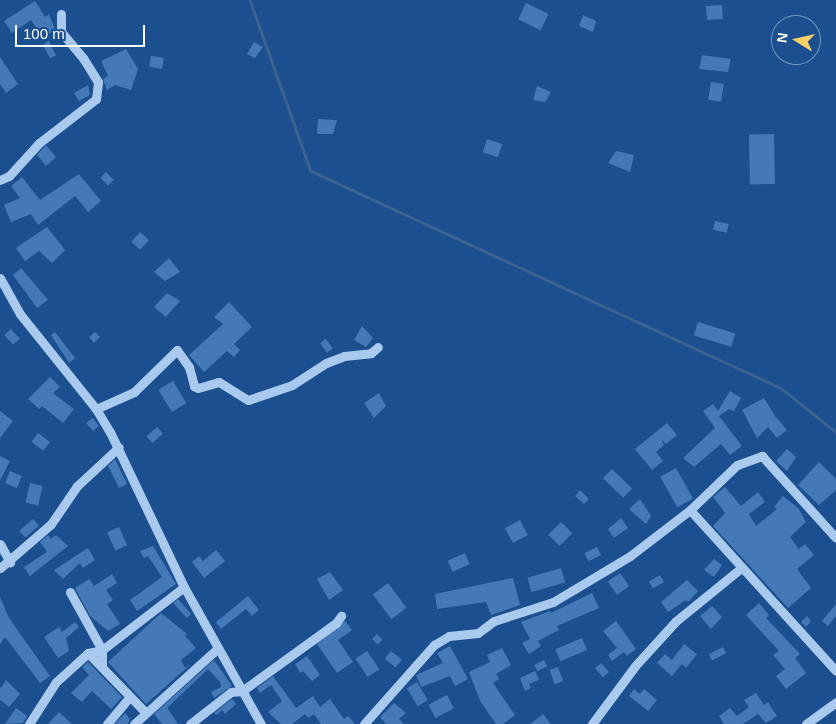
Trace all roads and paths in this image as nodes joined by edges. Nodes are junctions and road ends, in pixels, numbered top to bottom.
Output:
1 (61, 14) dead end
2 (0, 180) edge
3 (0, 278) edge
4 (378, 347) dead end
5 (96, 409) junction
6 (119, 447) junction
7 (690, 510) junction
8 (836, 538) edge
9 (0, 544) edge
10 (10, 562) junction
11 (0, 568) edge
12 (741, 568) junction
13 (184, 587) junction
14 (70, 592) dead end
15 (341, 616) dead end
16 (102, 650) junction
17 (217, 650) junction
18 (88, 653) junction
19 (102, 667) junction
20 (836, 671) edge
21 (242, 691) junction
22 (130, 696) junction
23 (836, 702) edge
24 (145, 712) junction
25 (29, 724) edge
26 (107, 724) edge
27 (134, 724) edge
28 (190, 724) edge
29 (261, 724) edge
30 (364, 724) edge
31 (592, 724) edge
32 (806, 724) edge

1 - 2 street
3 - 5 street
4 - 5 street
5 - 6 street
6 - 10 street
6 - 13 street
7 - 8 street
7 - 12 street
7 - 30 street
9 - 10 street
10 - 11 street
12 - 20 street
12 - 31 street
13 - 16 street
13 - 17 street
14 - 16 street
15 - 21 street
16 - 18 street
16 - 19 street
17 - 21 street
17 - 24 street
18 - 19 street
18 - 25 street
19 - 22 street
21 - 28 street
21 - 29 street
22 - 24 street
22 - 26 street
23 - 32 street
24 - 27 street

